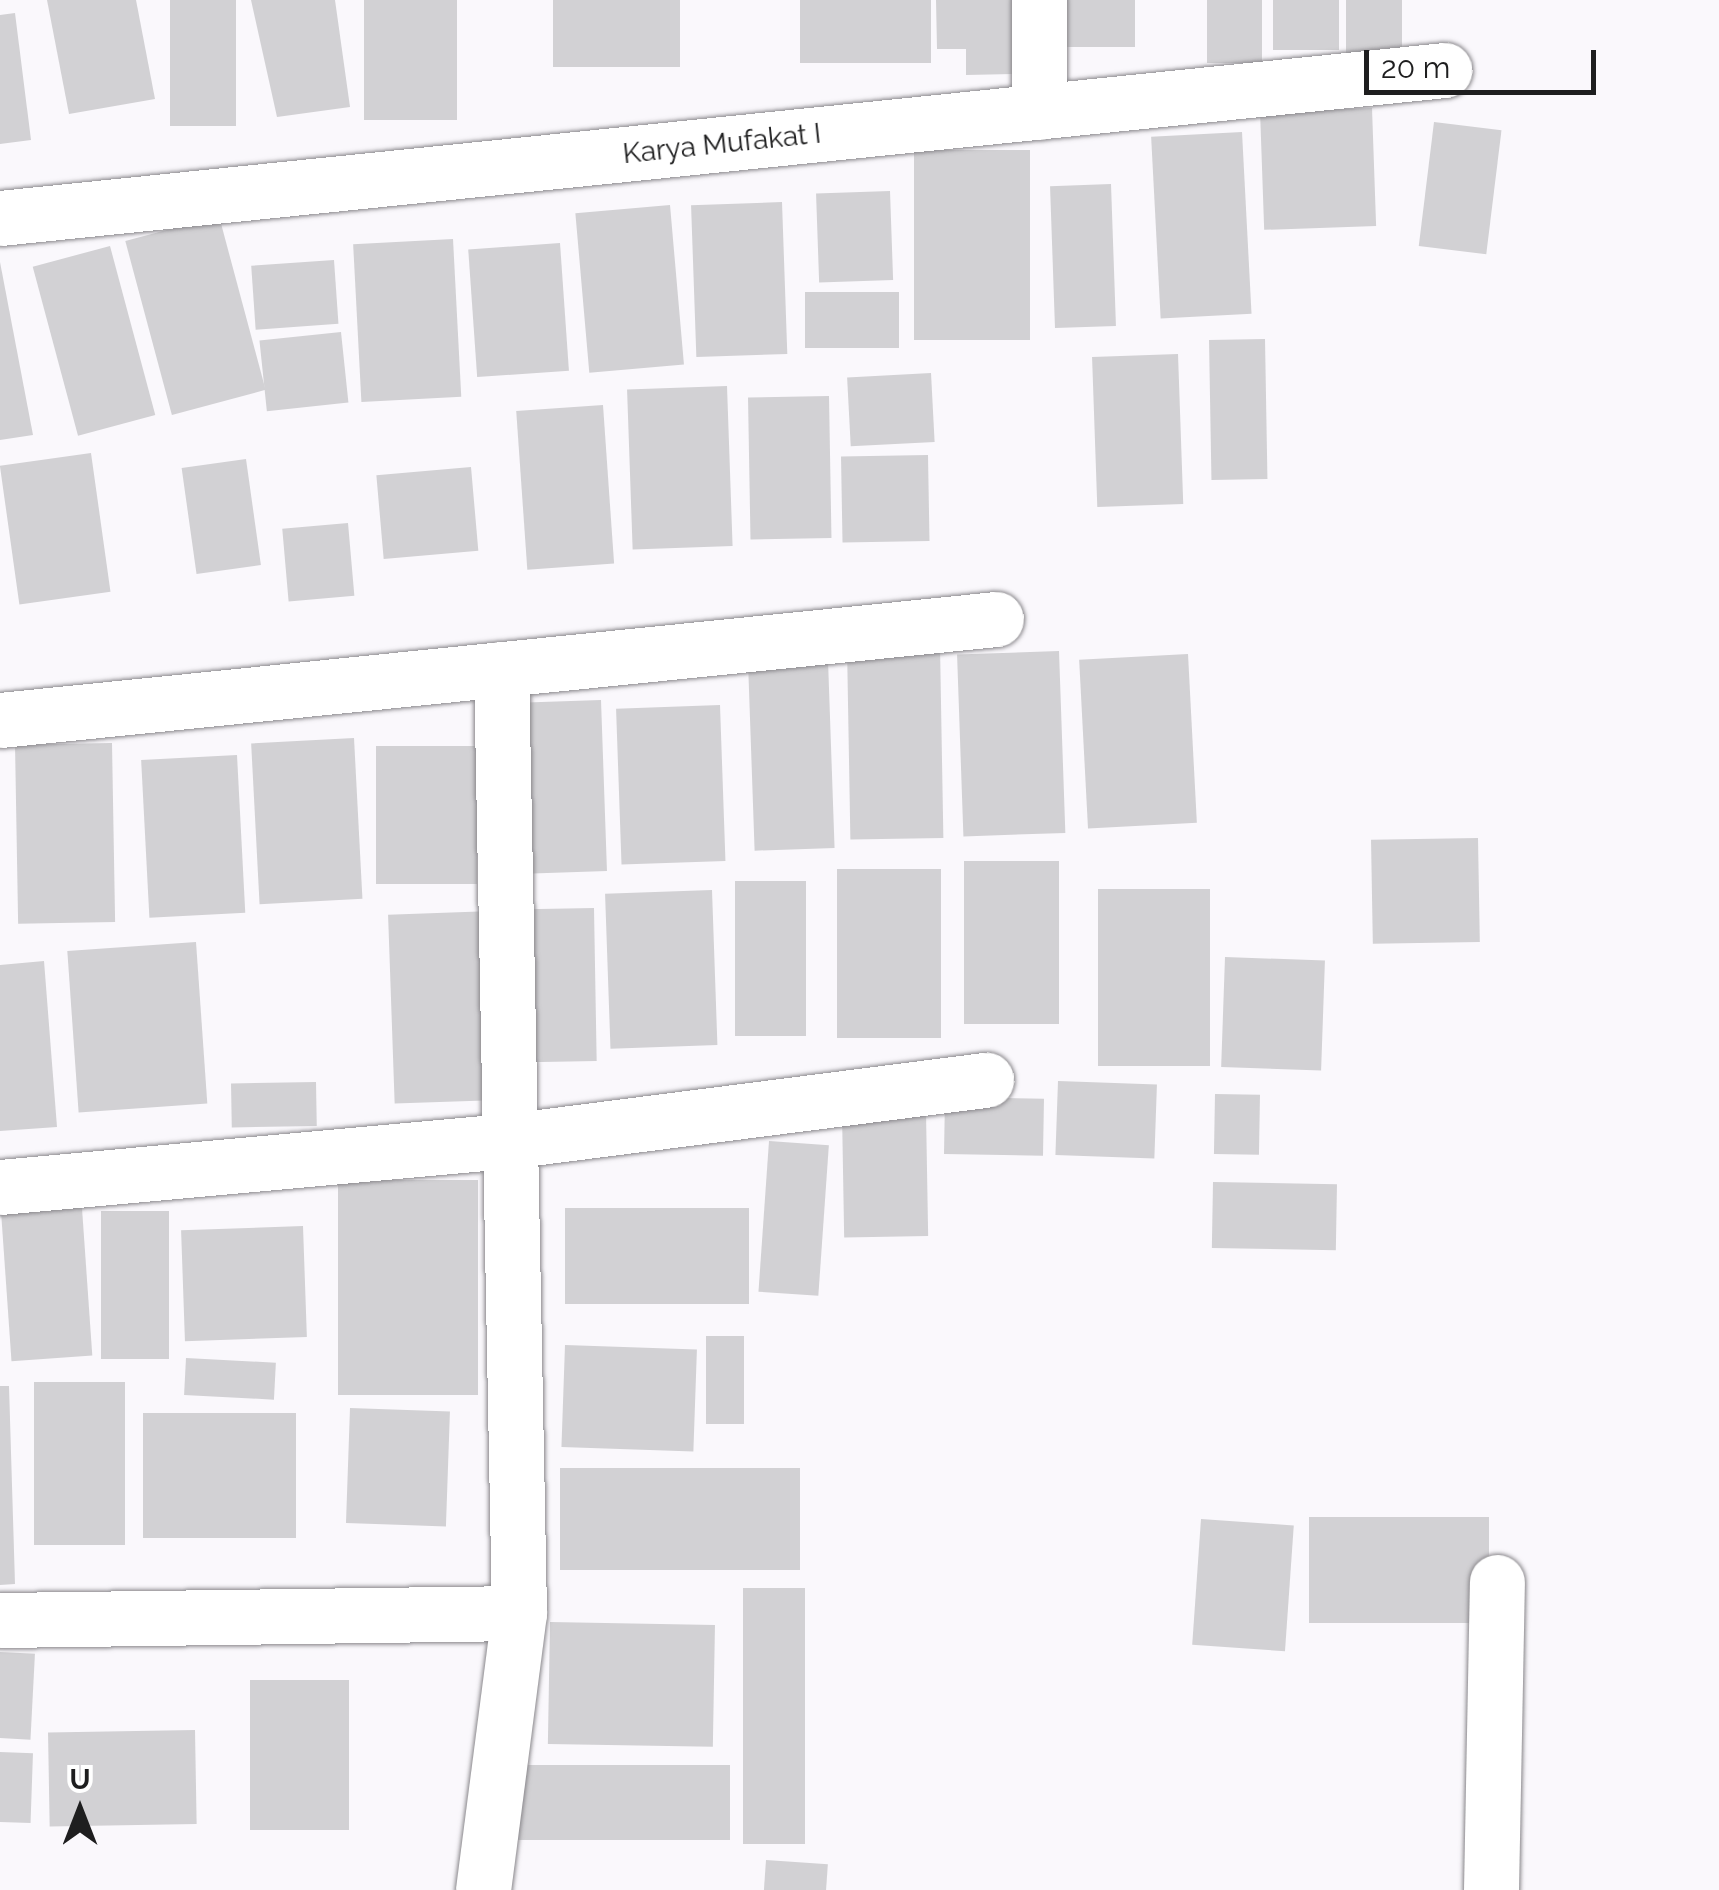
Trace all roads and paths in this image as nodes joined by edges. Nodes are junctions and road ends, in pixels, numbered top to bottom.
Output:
1 (1038, 0) edge
2 (1444, 70) dead end
3 (1039, 112) junction
4 (0, 218) edge
5 (996, 619) dead end
6 (501, 669) junction
7 (0, 720) edge
8 (986, 1080) dead end
9 (516, 1140) junction
10 (0, 1187) edge
11 (1497, 1582) dead end
12 (519, 1612) junction
13 (0, 1620) edge
14 (483, 1890) edge
15 (1491, 1890) edge

1 - 3 street
2 - 3 street, Karya Mufakat I
3 - 4 street, Karya Mufakat I
5 - 6 street
6 - 7 street
6 - 9 street
8 - 9 street
9 - 10 street
9 - 12 street
11 - 15 street
12 - 13 street
12 - 14 street

